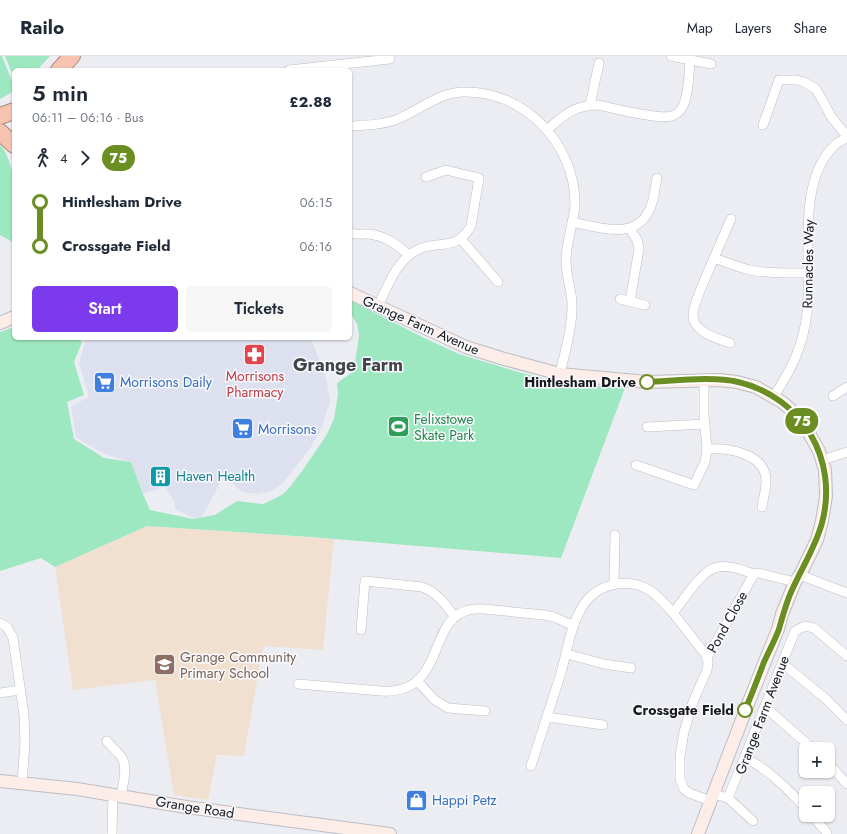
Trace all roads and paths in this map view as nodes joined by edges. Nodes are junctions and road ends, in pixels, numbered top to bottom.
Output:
1 (72, 56) edge
2 (671, 56) edge
3 (390, 60) dead end
4 (690, 60) junction
5 (599, 63) dead end
6 (711, 64) dead end
7 (61, 68) edge
8 (328, 68) edge
9 (590, 105) junction
10 (12, 112) edge
11 (0, 116) edge
12 (763, 125) dead end
13 (352, 126) edge
14 (547, 130) junction
15 (0, 132) edge
16 (847, 137) edge
17 (12, 144) edge
18 (426, 177) dead end
19 (657, 178) dead end
20 (731, 219) dead end
21 (572, 222) junction
22 (630, 229) junction
23 (352, 233) edge
24 (461, 239) junction
25 (409, 255) junction
26 (714, 258) junction
27 (809, 273) junction
28 (498, 282) dead end
29 (352, 294) edge
30 (620, 299) dead end
31 (630, 301) junction
32 (645, 304) dead end
33 (378, 306) junction
34 (12, 318) edge
35 (0, 323) edge
36 (730, 343) dead end
37 (560, 374) junction
38 (704, 380) junction
39 (847, 387) edge
40 (774, 396) junction
41 (833, 396) dead end
42 (705, 424) junction
43 (647, 427) dead end
44 (707, 449) junction
45 (847, 452) edge
46 (822, 460) junction
47 (636, 465) dead end
48 (762, 507) dead end
49 (615, 535) dead end
50 (754, 574) junction
51 (798, 578) junction
52 (614, 584) junction
53 (847, 593) edge
54 (673, 613) junction
55 (455, 617) junction
56 (0, 623) edge
57 (574, 626) junction
58 (778, 629) junction
59 (361, 630) dead end
60 (794, 633) junction
61 (567, 654) junction
62 (847, 656) edge
63 (707, 658) junction
64 (782, 663) junction
65 (631, 668) dead end
66 (417, 681) junction
67 (298, 684) dead end
68 (20, 690) junction
69 (0, 693) edge
70 (765, 707) junction
71 (485, 711) dead end
72 (547, 717) junction
73 (847, 720) edge
74 (603, 725) dead end
75 (107, 741) dead end
76 (805, 742) edge
77 (745, 758) junction
78 (531, 766) dead end
79 (835, 771) edge
80 (0, 781) edge
81 (22, 783) junction
82 (847, 784) edge
83 (117, 795) junction
84 (712, 798) junction
85 (728, 798) junction
86 (799, 801) edge
87 (754, 821) dead end
88 (818, 822) edge
89 (827, 833) edge
90 (112, 834) edge
91 (390, 834) edge
92 (698, 834) edge

1 - 7 highway
2 - 4 street
3 - 8 street
4 - 6 street
4 - 9 street
5 - 9 street
9 - 14 street
10 - 11 highway
12 - 16 street
13 - 14 street
14 - 21 street
15 - 17 highway
16 - 27 street, Runnacles Way
18 - 24 street
19 - 22 street
20 - 26 street
21 - 22 street
21 - 37 street
22 - 31 street
23 - 25 street
24 - 25 street
24 - 28 street
25 - 33 street
26 - 27 street
26 - 36 street
27 - 40 street, Runnacles Way
29 - 33 street, Grange Farm Avenue
30 - 31 street
31 - 32 street
33 - 37 street, Grange Farm Avenue
34 - 35 street
37 - 38 street, Grange Farm Avenue
38 - 40 street, Grange Farm Avenue
38 - 42 street
39 - 41 street
40 - 46 street, Grange Farm Avenue
42 - 43 street
42 - 44 street
44 - 47 street
44 - 48 street
45 - 46 street
46 - 51 street, Grange Farm Avenue
49 - 52 street
50 - 51 street, Pond Close
50 - 54 street, Pond Close
50 - 63 street, Pond Close
51 - 53 street, Pond Close
51 - 58 street, Grange Farm Avenue
52 - 54 street
52 - 57 street
54 - 63 street, Pond Close
55 - 57 street
55 - 59 street
55 - 66 street
56 - 68 street
57 - 61 street
58 - 60 street
58 - 84 street, Grange Farm Avenue
60 - 62 street
60 - 64 street, Grange Farm Avenue
61 - 65 street
61 - 72 street
63 - 84 street
64 - 70 street, Grange Farm Avenue
64 - 73 street
66 - 67 street
66 - 71 street
68 - 69 street
68 - 81 street
70 - 76 street
70 - 77 street, Grange Farm Avenue
72 - 74 street
72 - 78 street
75 - 83 street
77 - 85 street, Grange Farm Avenue
77 - 86 street
79 - 82 street
80 - 81 street, Grange Road
81 - 83 street, Grange Road
83 - 90 street
83 - 91 street, Grange Road
84 - 85 street
84 - 92 street, Grange Farm Avenue
85 - 87 street
88 - 89 street

